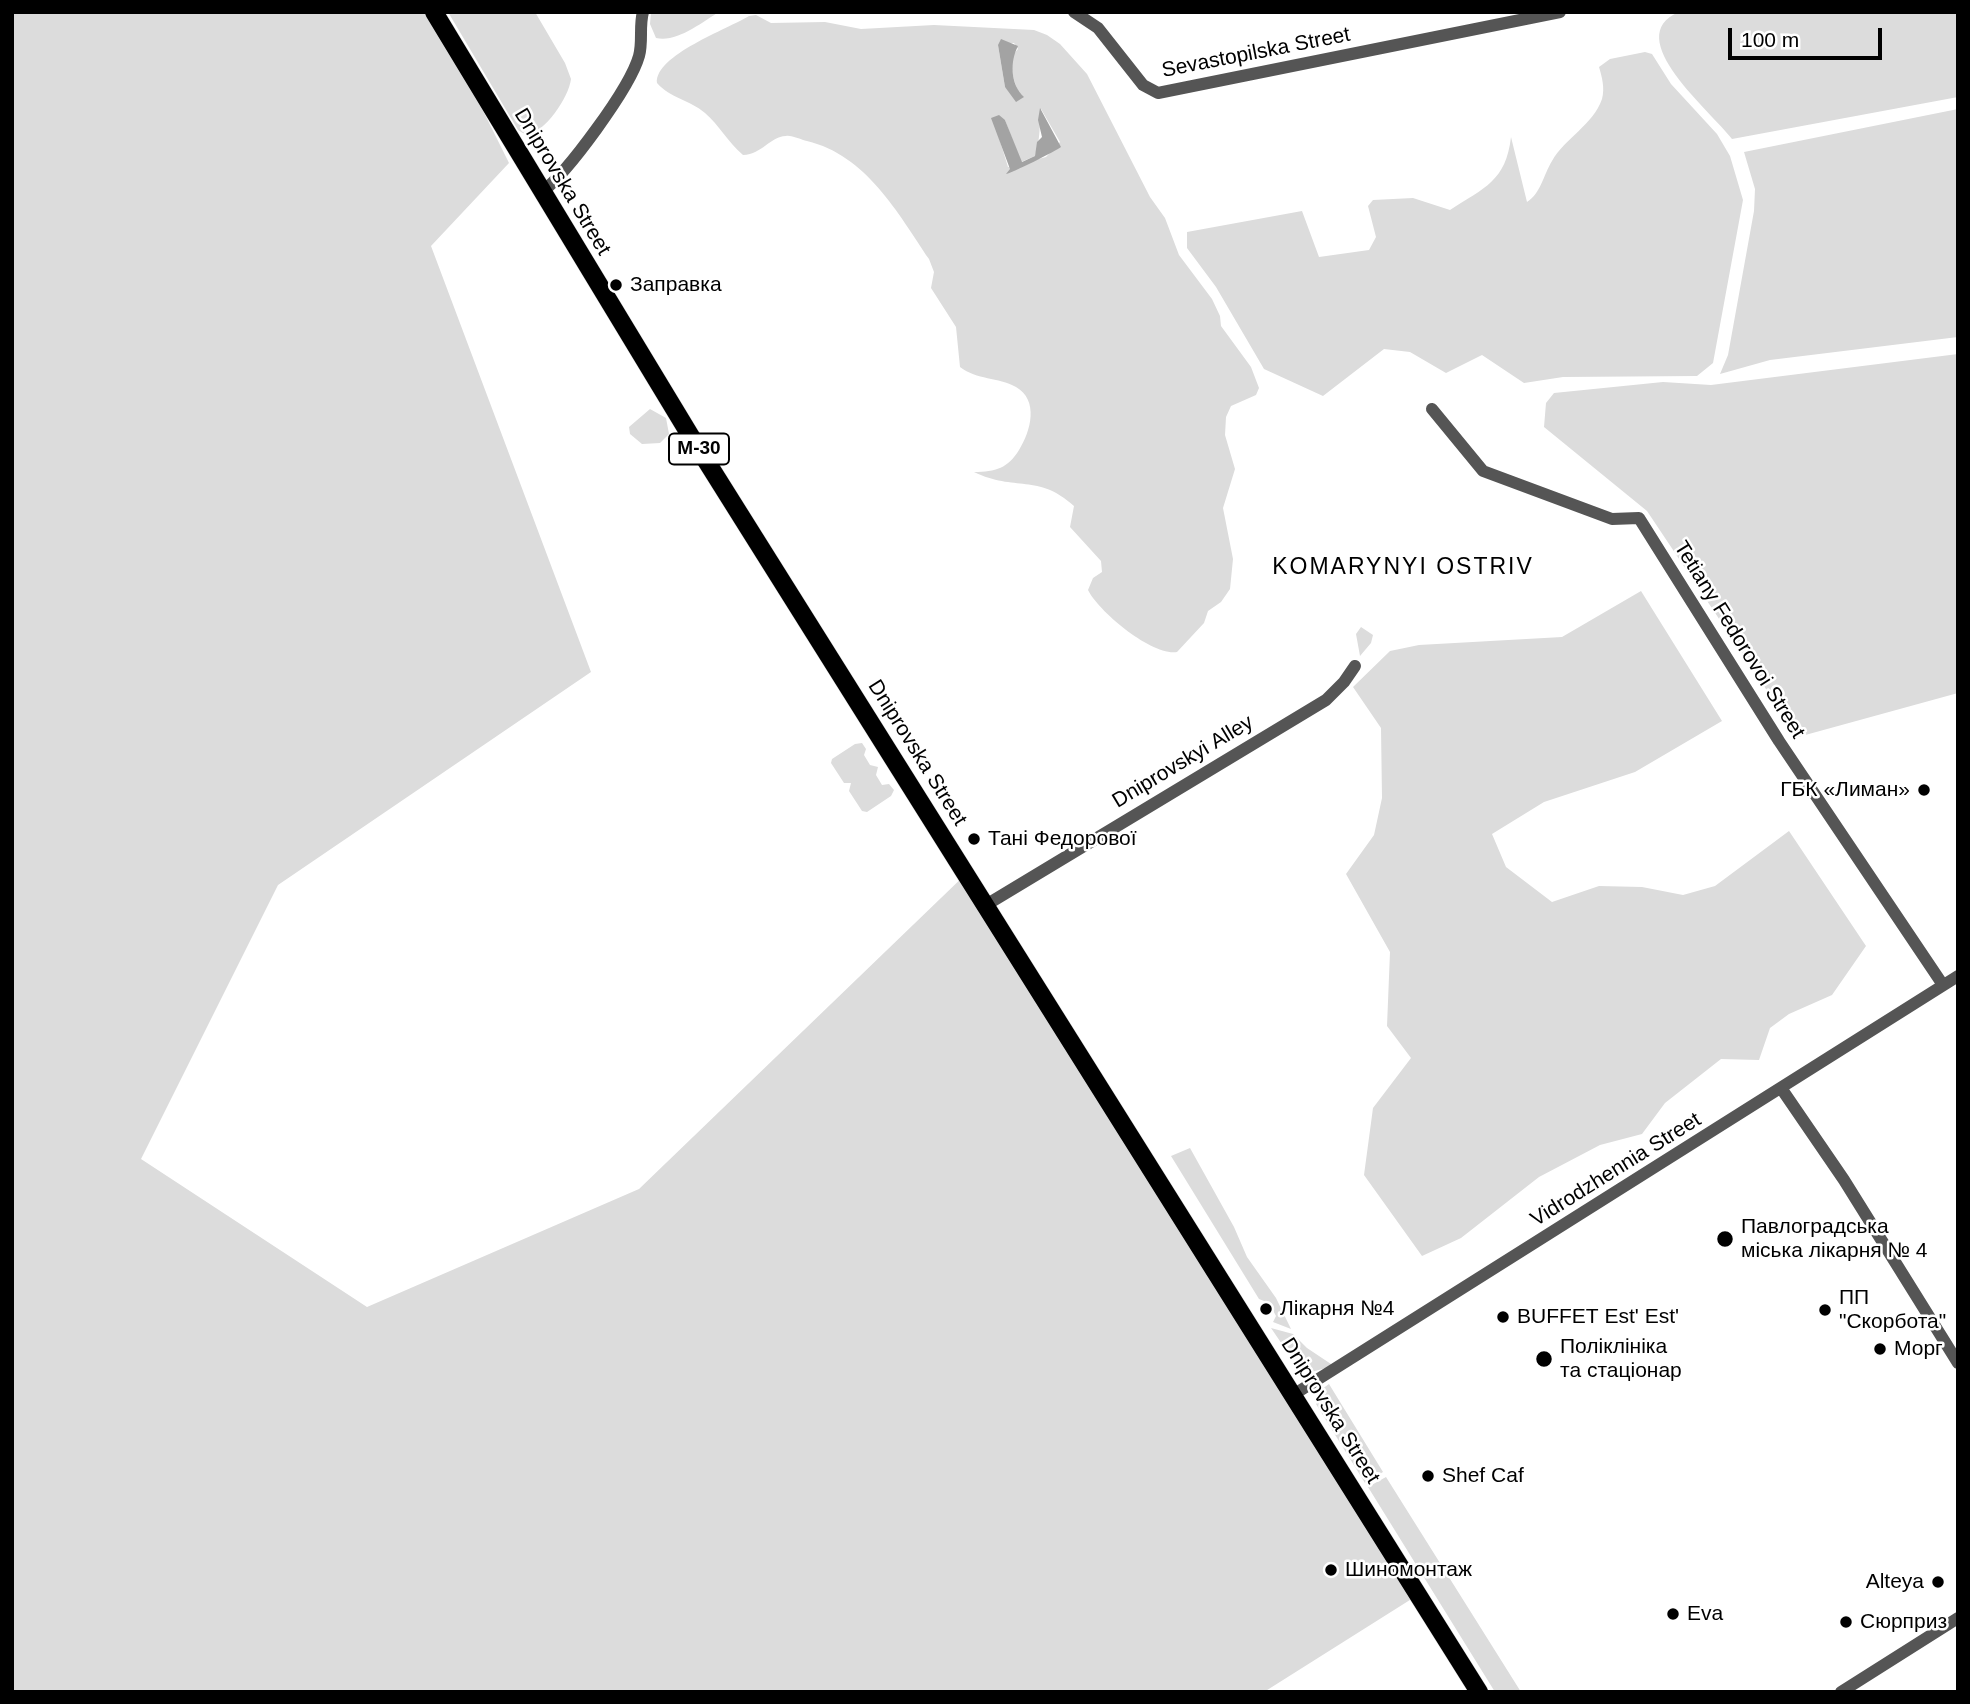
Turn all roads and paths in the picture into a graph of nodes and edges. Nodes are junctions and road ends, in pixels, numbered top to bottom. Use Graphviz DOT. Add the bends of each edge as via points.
graph roads {
  1 [pos="434,12"];
  2 [pos="643,12"];
  3 [pos="1074,12"];
  4 [pos="1560,12"];
  5 [pos="541,193"];
  6 [pos="1432,409"];
  7 [pos="1355,666"];
  8 [pos="986,905"];
  9 [pos="1958,976"];
  10 [pos="1943,985"];
  11 [pos="1781,1088"];
  12 [pos="1958,1363"];
  13 [pos="1293,1395"];
  14 [pos="1958,1618"];
  15 [pos="1479,1692"];
  16 [pos="1841,1692"];
  1 -- 5 [label="highway, Dniprovska Street / М-30"];
  2 -- 5 [label="street" via="639,54 628,79 570,162"];
  3 -- 4 [label="street, Sevastopilska Street" via="1098,28 1143,85 1158,93"];
  5 -- 8 [label="highway, Dniprovska Street / М-30"];
  6 -- 10 [label="street, Tetiany Fedorovoi Street" via="1483,471 1612,519 1639,518 1779,741"];
  7 -- 8 [label="street, Dniprovskyi Alley" via="1326,700"];
  8 -- 13 [label="highway, Dniprovska Street / М-30"];
  9 -- 10 [label="street, Vidrodzhennia Street"];
  10 -- 11 [label="street, Vidrodzhennia Street"];
  11 -- 12 [label="street"];
  11 -- 13 [label="street, Vidrodzhennia Street"];
  13 -- 15 [label="highway, Dniprovska Street / М-30"];
  14 -- 16 [label="street"];
}
